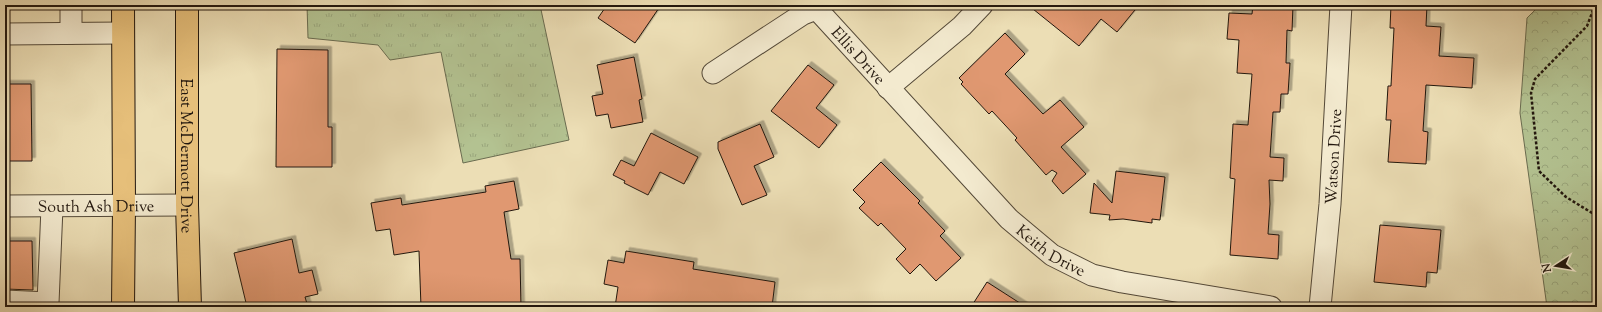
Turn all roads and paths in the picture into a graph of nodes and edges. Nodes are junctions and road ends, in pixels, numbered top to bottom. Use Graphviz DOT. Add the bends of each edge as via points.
graph roads {
  1 [pos="71,5"];
  2 [pos="123,5"];
  3 [pos="187,5"];
  4 [pos="982,5"];
  5 [pos="1341,5"];
  6 [pos="1595,5"];
  7 [pos="815,7"];
  8 [pos="122,32"];
  9 [pos="71,33"];
  10 [pos="5,34"];
  11 [pos="713,73"];
  12 [pos="888,88"];
  13 [pos="187,205"];
  14 [pos="5,206"];
  15 [pos="124,206"];
  16 [pos="52,207"];
  17 [pos="1597,216"];
  18 [pos="5,301"];
  19 [pos="123,307"];
  20 [pos="190,307"];
  21 [pos="1272,307"];
  22 [pos="1320,307"];
  1 -- 9 [label="street"];
  2 -- 8 [label="main road"];
  3 -- 13 [label="main road, East McDermott Drive"];
  4 -- 12 [label="street" via="962,26"];
  5 -- 22 [label="street, Watson Drive" via="1330,204"];
  6 -- 17 [label="path" via="1587,26 1535,79 1531,93 1539,171 1566,197"];
  7 -- 11 [label="street"];
  7 -- 12 [label="street, Ellis Drive"];
  8 -- 9 [label="street"];
  8 -- 15 [label="main road"];
  9 -- 10 [label="street"];
  12 -- 21 [label="street, Keith Drive" via="1009,219 1052,255 1092,275"];
  13 -- 15 [label="street, South Ash Drive"];
  13 -- 20 [label="main road, East McDermott Drive"];
  14 -- 16 [label="street, South Ash Drive"];
  15 -- 16 [label="street, South Ash Drive"];
  15 -- 19 [label="main road"];
  16 -- 18 [label="street" via="48,303"];
}
